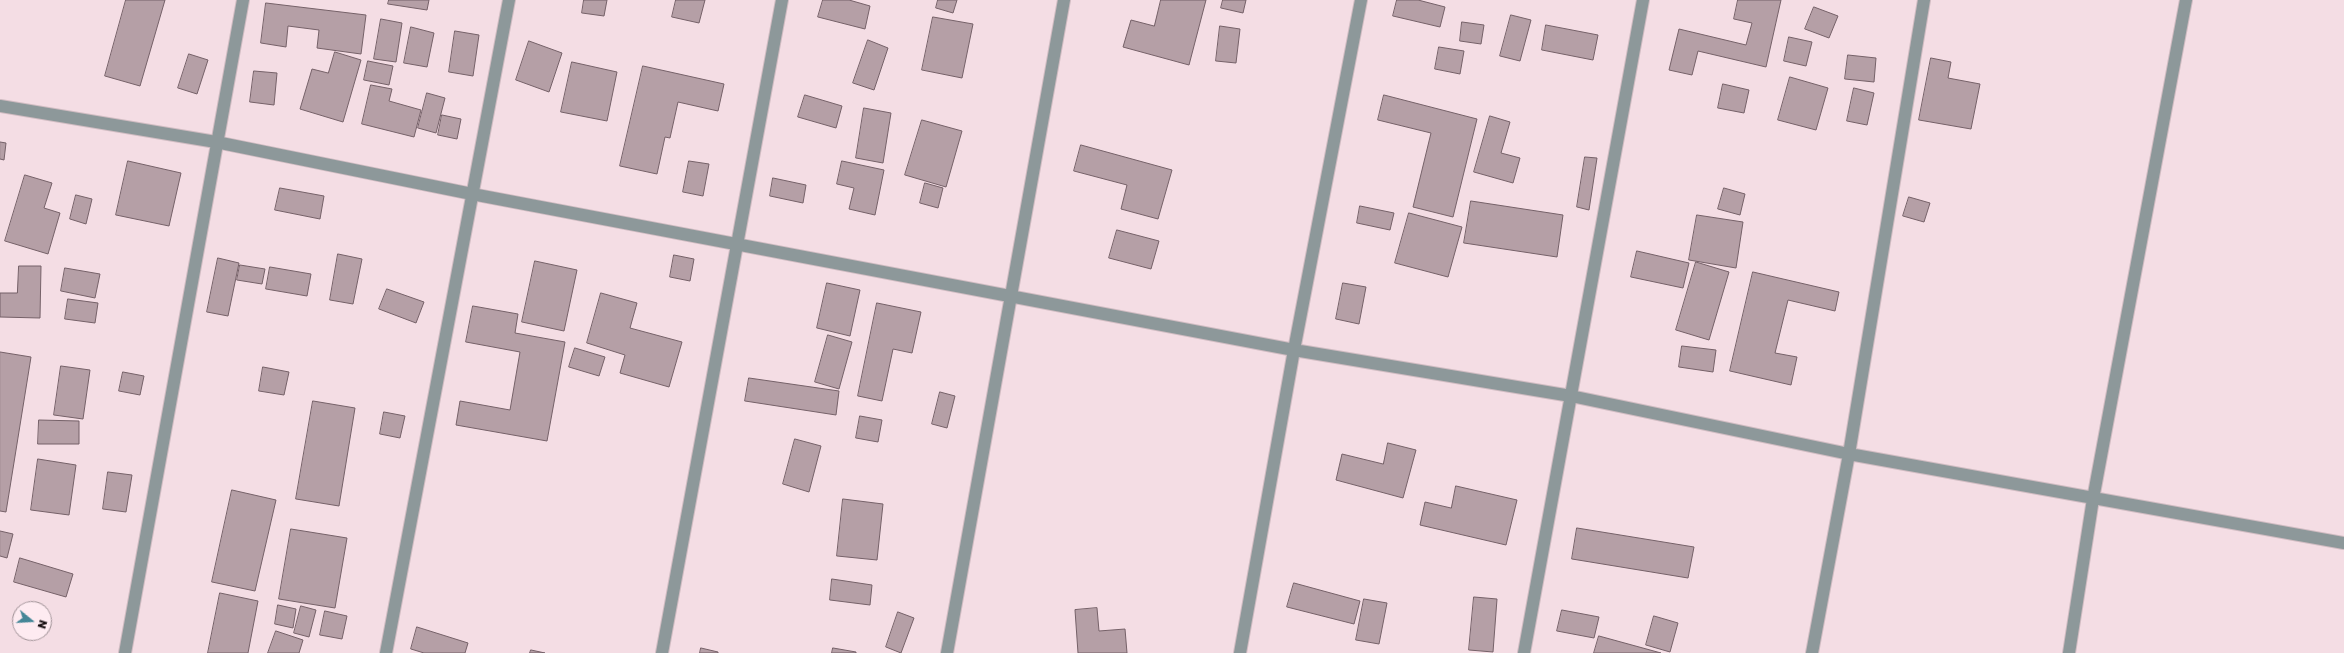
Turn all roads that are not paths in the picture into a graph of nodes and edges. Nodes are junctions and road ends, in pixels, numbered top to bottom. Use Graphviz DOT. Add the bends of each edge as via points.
graph roads {
  1 [pos="242,0"];
  2 [pos="509,0"];
  3 [pos="782,0"];
  4 [pos="1064,0"];
  5 [pos="1361,0"];
  6 [pos="1643,0"];
  7 [pos="1924,0"];
  8 [pos="2186,0"];
  9 [pos="0,106"];
  10 [pos="216,142"];
  11 [pos="472,194"];
  12 [pos="738,244"];
  13 [pos="1011,296"];
  14 [pos="1294,350"];
  15 [pos="1571,396"];
  16 [pos="1849,454"];
  17 [pos="2093,499"];
  18 [pos="2344,543"];
  19 [pos="125,653"];
  20 [pos="386,653"];
  21 [pos="662,653"];
  22 [pos="948,653"];
  23 [pos="1240,653"];
  24 [pos="1524,653"];
  25 [pos="1812,653"];
  26 [pos="2069,653"];
  1 -- 10 [label="street"];
  2 -- 11 [label="street"];
  3 -- 12 [label="street"];
  4 -- 13 [label="street"];
  5 -- 14 [label="street"];
  6 -- 15 [label="street"];
  7 -- 16 [label="street"];
  8 -- 17 [label="street"];
  9 -- 10 [label="street"];
  10 -- 11 [label="street"];
  10 -- 19 [label="street"];
  11 -- 12 [label="street"];
  11 -- 20 [label="street"];
  12 -- 13 [label="street"];
  12 -- 21 [label="street"];
  13 -- 14 [label="street"];
  13 -- 22 [label="street"];
  14 -- 15 [label="street"];
  14 -- 23 [label="street"];
  15 -- 16 [label="street"];
  15 -- 24 [label="street"];
  16 -- 17 [label="street"];
  16 -- 25 [label="street"];
  17 -- 18 [label="street"];
  17 -- 26 [label="street"];
}
